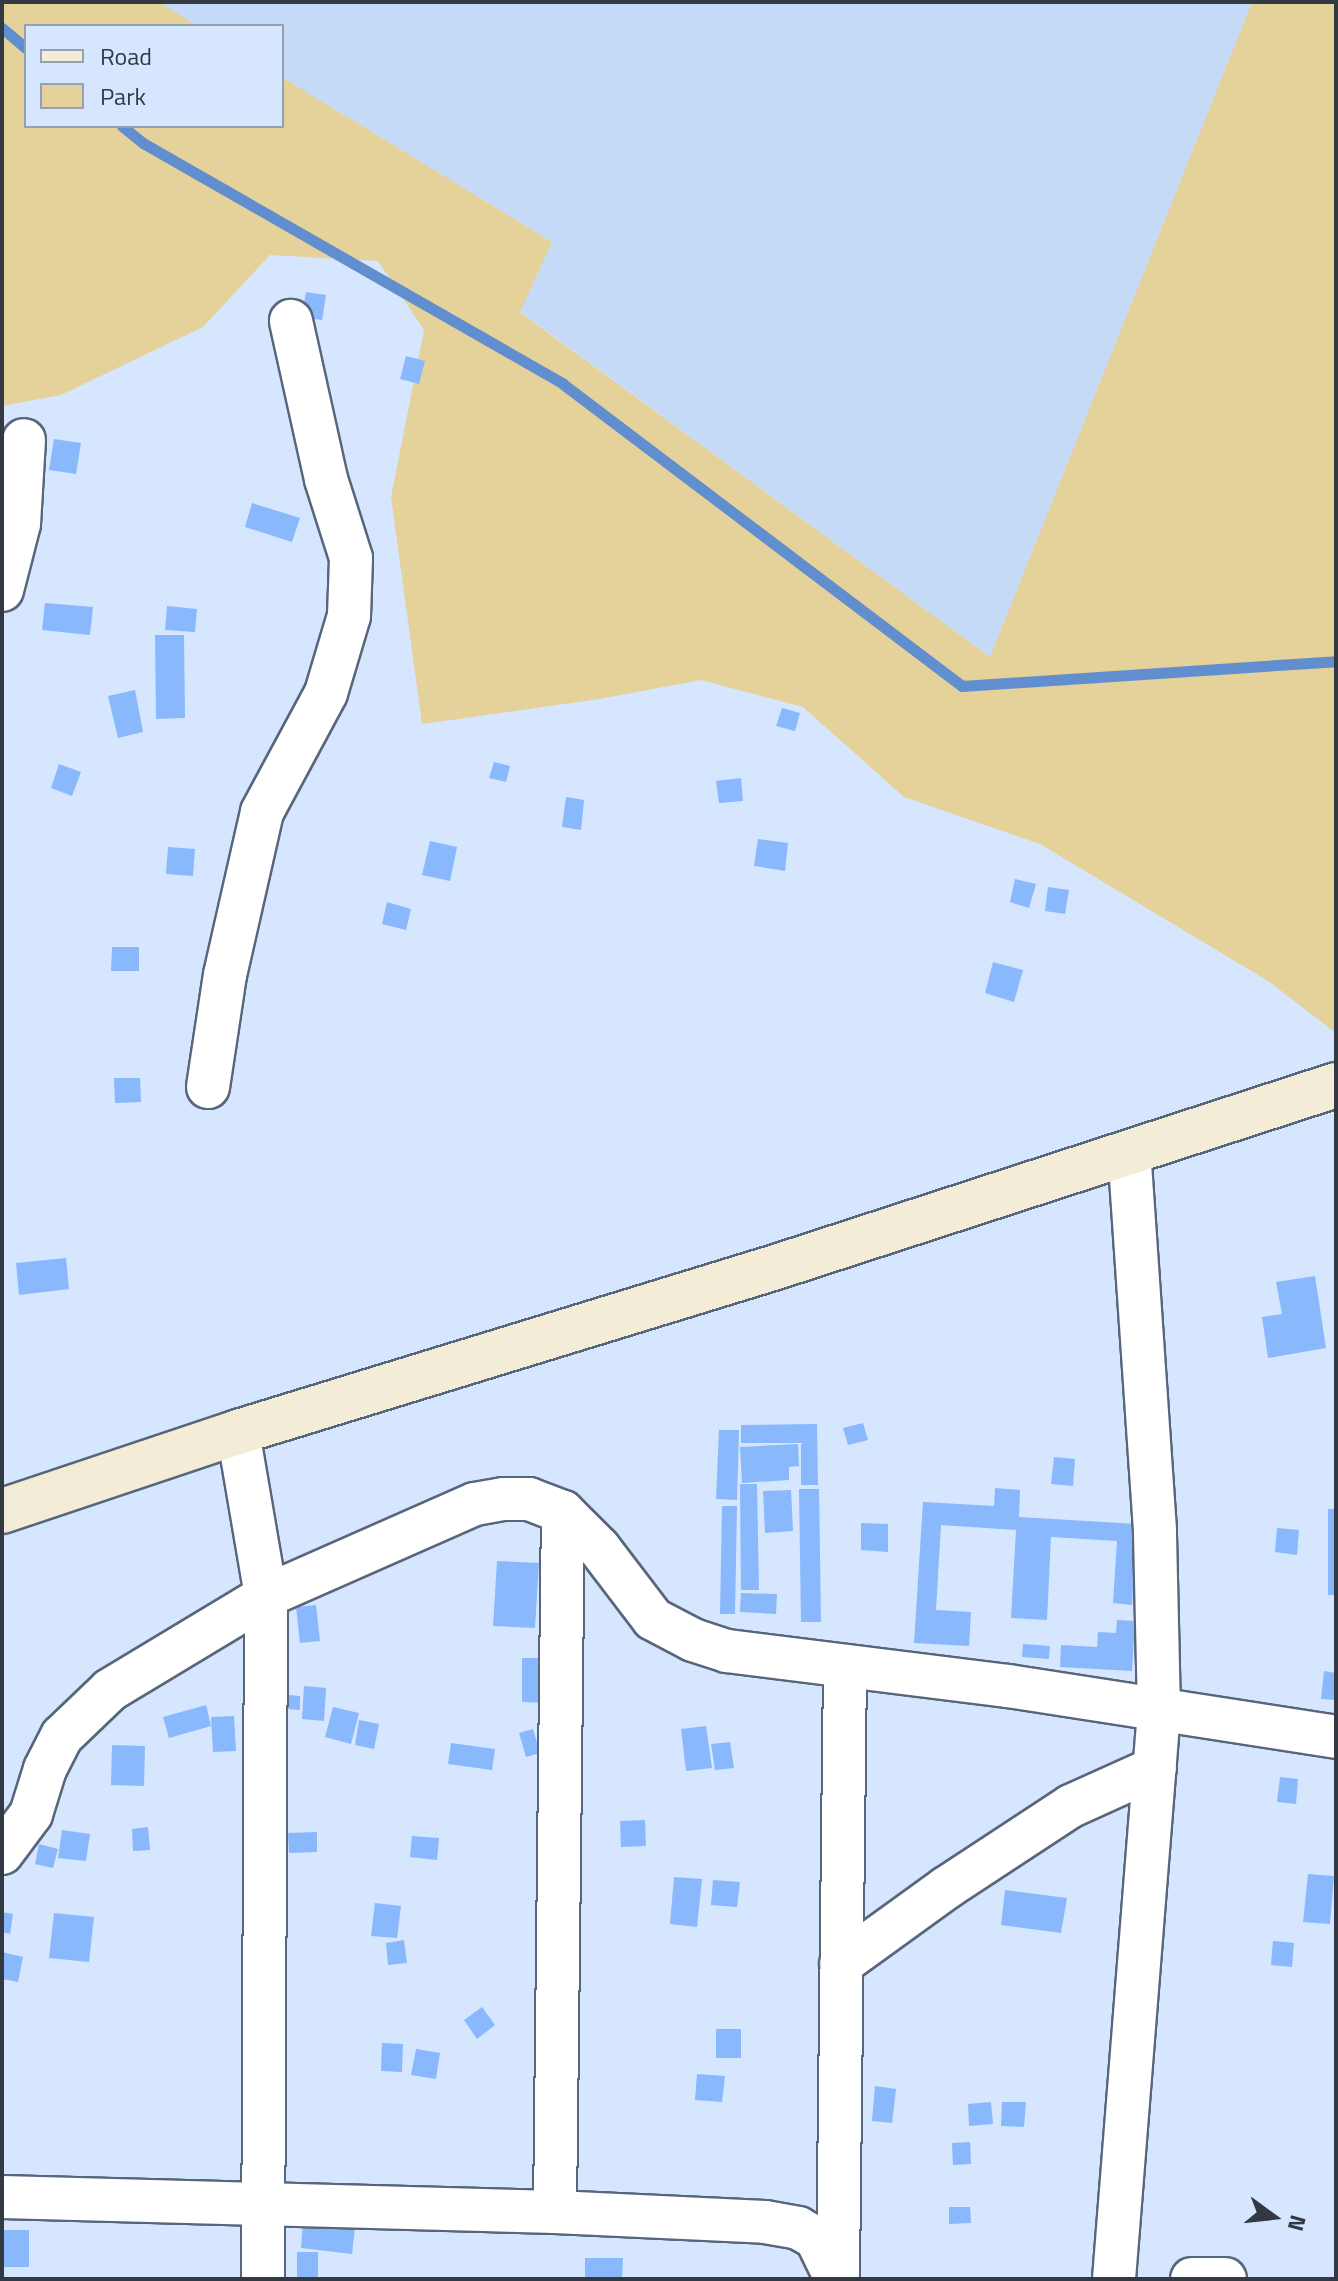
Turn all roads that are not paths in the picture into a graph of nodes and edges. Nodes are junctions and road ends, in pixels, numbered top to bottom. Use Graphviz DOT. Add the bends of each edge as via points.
graph roads {
  1 [pos="291,321"];
  2 [pos="24,440"];
  3 [pos="2,590"];
  4 [pos="1336,1085"];
  5 [pos="208,1087"];
  6 [pos="1129,1152"];
  7 [pos="238,1432"];
  8 [pos="2,1511"];
  9 [pos="563,1512"];
  10 [pos="266,1596"];
  11 [pos="845,1667"];
  12 [pos="1159,1711"];
  13 [pos="1336,1737"];
  14 [pos="1155,1768"];
  15 [pos="2,1853"];
  16 [pos="841,1964"];
  17 [pos="2,2197"];
  18 [pos="264,2204"];
  19 [pos="555,2212"];
  20 [pos="263,2279"];
  21 [pos="837,2279"];
  22 [pos="1114,2279"];
  23 [pos="1192,2279"];
  24 [pos="1225,2279"];
  1 -- 5 [label="street" via="326,479 351,558 349,616 326,693 262,812 225,975"];
  2 -- 3 [label="street" via="19,524"];
  4 -- 6 [label="main road"];
  6 -- 7 [label="main road"];
  6 -- 12 [label="street" via="1154,1515"];
  7 -- 8 [label="main road"];
  7 -- 10 [label="street"];
  9 -- 10 [label="street" via="529,1499 475,1504"];
  9 -- 11 [label="street" via="599,1548 653,1619 727,1651"];
  9 -- 19 [label="street"];
  10 -- 15 [label="street" via="110,1690 62,1736 31,1814"];
  10 -- 18 [label="street"];
  11 -- 12 [label="street"];
  11 -- 16 [label="street"];
  12 -- 13 [label="street"];
  12 -- 14 [label="street"];
  14 -- 16 [label="street" via="1071,1806"];
  14 -- 22 [label="street"];
  16 -- 21 [label="street"];
  17 -- 18 [label="street"];
  18 -- 19 [label="street"];
  18 -- 20 [label="street"];
  19 -- 21 [label="street" via="798,2228 816,2238"];
  23 -- 24 [label="street"];
}
